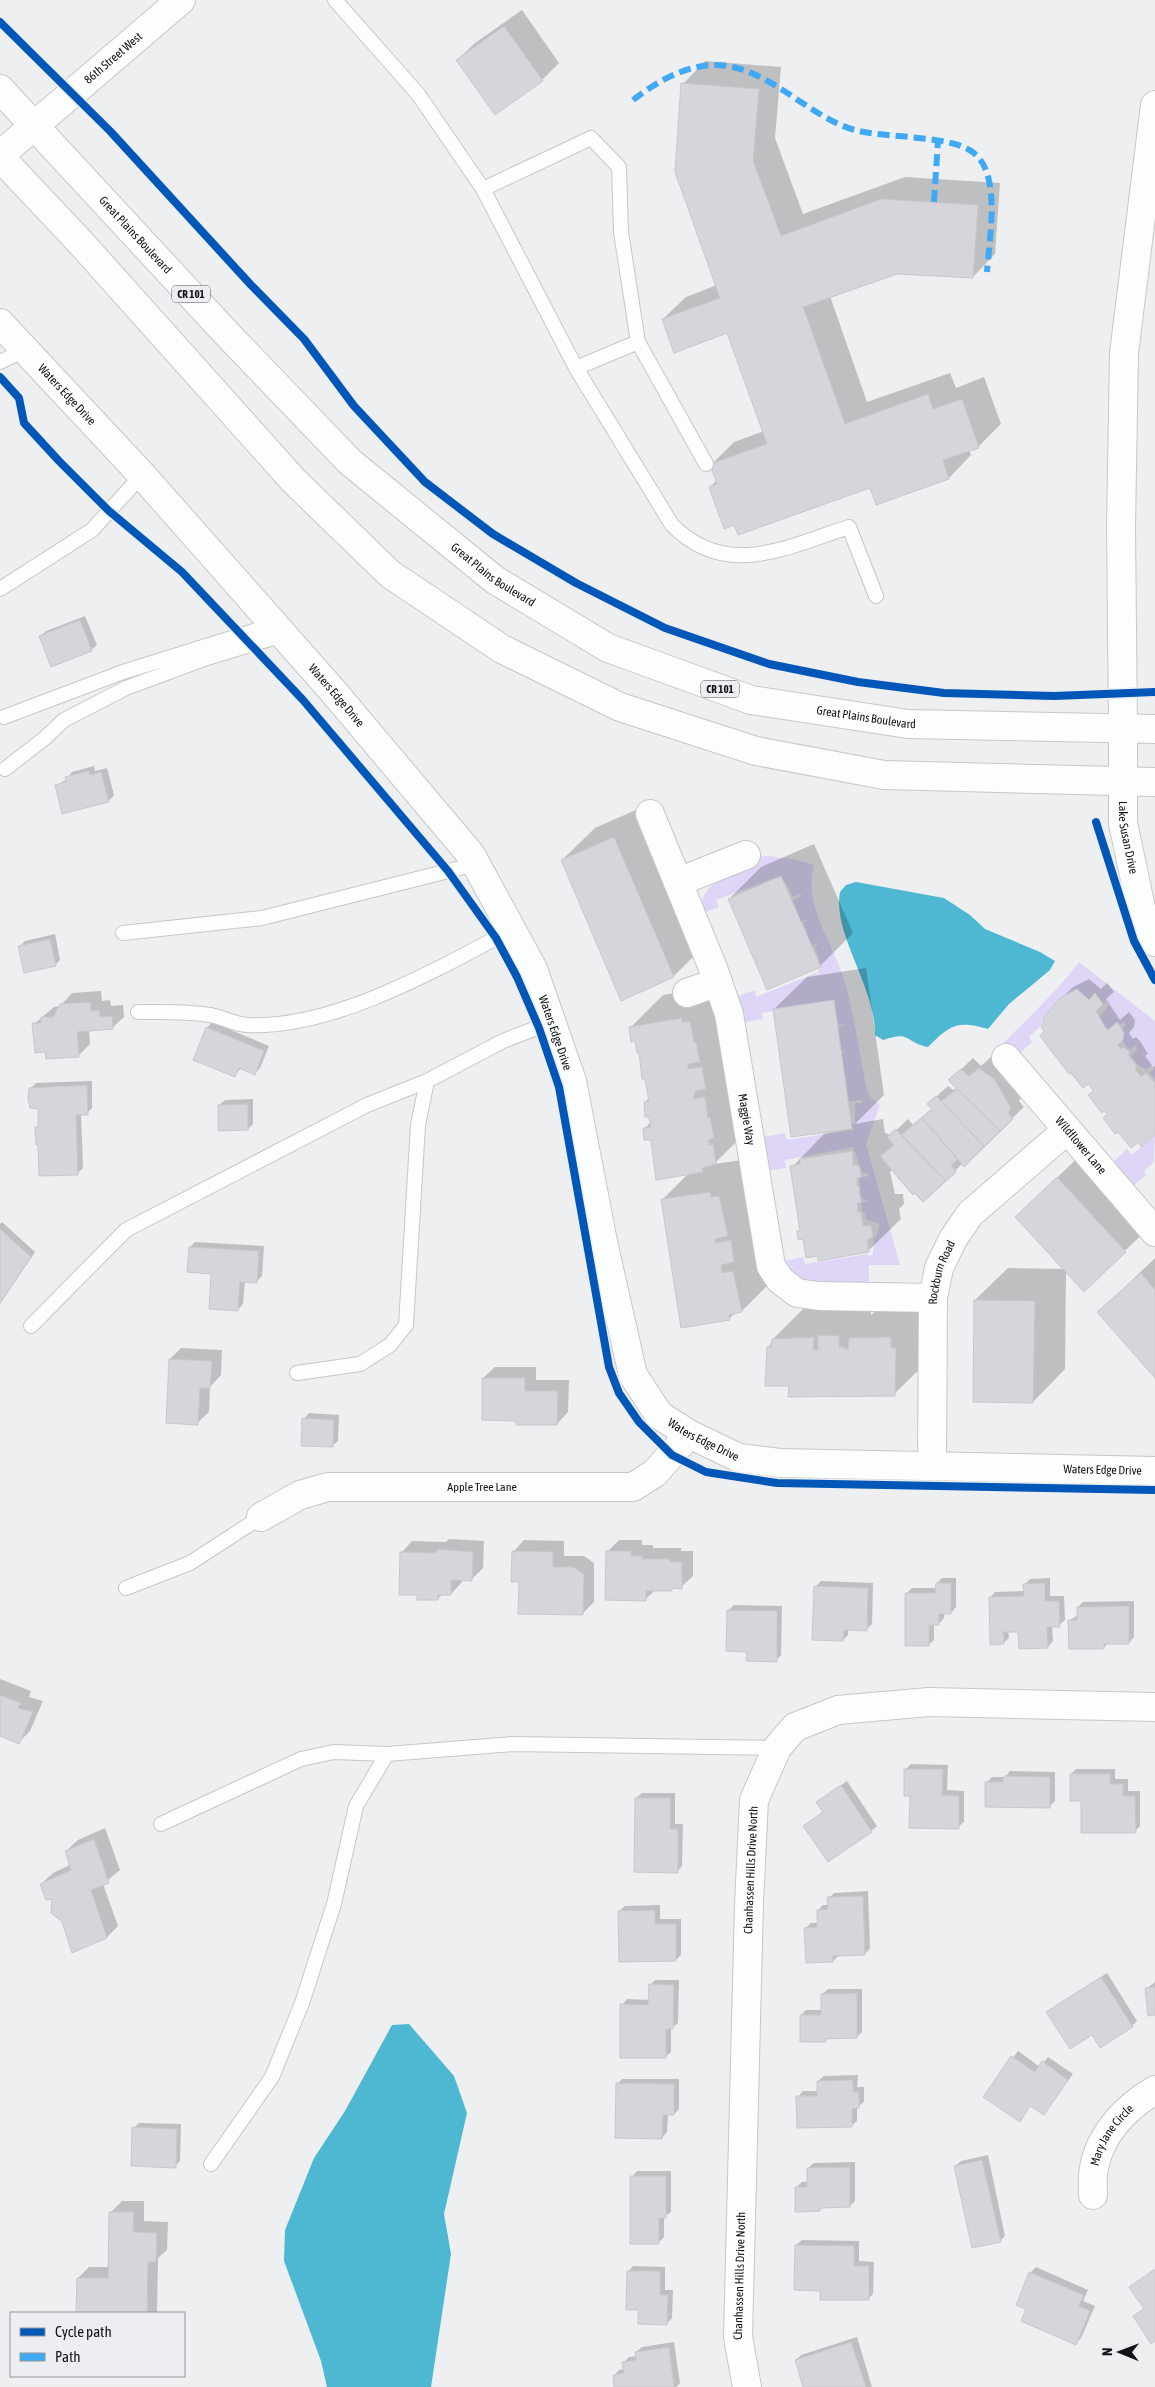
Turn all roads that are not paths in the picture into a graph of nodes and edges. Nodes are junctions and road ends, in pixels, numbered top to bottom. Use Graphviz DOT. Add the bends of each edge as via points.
graph roads {
  1 [pos="181,0"];
  2 [pos="335,0"];
  3 [pos="0,88"];
  4 [pos="1155,105"];
  5 [pos="34,124"];
  6 [pos="0,156"];
  7 [pos="483,189"];
  8 [pos="0,323"];
  9 [pos="638,342"];
  10 [pos="24,350"];
  11 [pos="0,362"];
  12 [pos="576,368"];
  13 [pos="706,464"];
  14 [pos="142,475"];
  15 [pos="0,589"];
  16 [pos="876,596"];
  17 [pos="278,630"];
  18 [pos="4,717"];
  19 [pos="1123,728"];
  20 [pos="1155,729"];
  21 [pos="5,769"];
  22 [pos="1121,781"];
  23 [pos="1155,782"];
  24 [pos="650,814"];
  25 [pos="746,855"];
  26 [pos="476,864"];
  27 [pos="678,882"];
  28 [pos="511,930"];
  29 [pos="123,933"];
  30 [pos="1155,942"];
  31 [pos="718,982"];
  32 [pos="687,993"];
  33 [pos="138,1012"];
  34 [pos="552,1022"];
  35 [pos="1006,1058"];
  36 [pos="427,1081"];
  37 [pos="1067,1130"];
  38 [pos="1155,1232"];
  39 [pos="934,1298"];
  40 [pos="31,1326"];
  41 [pos="297,1373"];
  42 [pos="689,1434"];
  43 [pos="932,1465"];
  44 [pos="1155,1471"];
  45 [pos="261,1517"];
  46 [pos="126,1588"];
  47 [pos="1155,1707"];
  48 [pos="777,1748"];
  49 [pos="387,1754"];
  50 [pos="161,1824"];
  51 [pos="1155,2090"];
  52 [pos="210,2164"];
  53 [pos="1093,2195"];
  54 [pos="747,2387"];
  1 -- 5 [label="main road, 86th Street West"];
  2 -- 7 [label="lane" via="418,94"];
  3 -- 5 [label="main road, Great Plains Boulevard / CR 101"];
  4 -- 19 [label="main road, Lake Susan Drive" via="1124,353 1121,526"];
  5 -- 6 [label="main road, 86th Street West"];
  5 -- 19 [label="main road, Great Plains Boulevard / CR 101" via="350,462 495,580 608,648 751,700 908,724"];
  6 -- 22 [label="main road" via="294,481 390,574 502,649 620,707 756,751 884,775"];
  7 -- 9 [label="lane" via="591,138 620,167 621,232"];
  7 -- 12 [label="lane"];
  8 -- 10 [label="main road, Waters Edge Drive"];
  9 -- 12 [label="lane"];
  9 -- 13 [label="lane"];
  10 -- 11 [label="lane"];
  10 -- 14 [label="main road, Waters Edge Drive"];
  12 -- 16 [label="lane" via="672,525 684,537 707,551 731,556 757,555 848,527"];
  14 -- 15 [label="lane" via="92,530"];
  14 -- 17 [label="main road, Waters Edge Drive"];
  17 -- 18 [label="lane" via="123,672"];
  17 -- 21 [label="lane" via="126,688 64,720"];
  17 -- 26 [label="main road, Waters Edge Drive"];
  19 -- 20 [label="main road, Great Plains Boulevard / CR 101"];
  19 -- 22 [label="main road, Lake Susan Drive"];
  22 -- 23 [label="main road"];
  22 -- 30 [label="main road, Lake Susan Drive" via="1123,823 1135,880 1141,908"];
  24 -- 27 [label="main road, Maggie Way"];
  25 -- 27 [label="main road"];
  26 -- 28 [label="main road, Waters Edge Drive"];
  26 -- 29 [label="lane" via="262,918"];
  27 -- 31 [label="main road, Maggie Way"];
  28 -- 33 [label="lane" via="446,965 326,1016 245,1025 186,1011"];
  28 -- 34 [label="main road, Waters Edge Drive" via="532,969"];
  31 -- 32 [label="main road"];
  31 -- 39 [label="main road, Maggie Way" via="730,1019 771,1266 779,1278 797,1293 819,1296"];
  34 -- 36 [label="lane" via="503,1041"];
  34 -- 42 [label="main road, Waters Edge Drive" via="572,1081 633,1375 659,1415"];
  35 -- 37 [label="main road, Wildflower Lane"];
  36 -- 40 [label="lane" via="367,1105 126,1230"];
  36 -- 41 [label="lane" via="418,1125 406,1325 390,1345 360,1364"];
  37 -- 38 [label="main road, Wildflower Lane"];
  37 -- 39 [label="main road, Rockburn Road" via="970,1214 939,1268"];
  39 -- 43 [label="main road, Rockburn Road"];
  42 -- 43 [label="main road, Waters Edge Drive" via="738,1458 780,1463"];
  42 -- 45 [label="main road, Apple Tree Lane" via="655,1473 632,1487 328,1487 300,1495"];
  43 -- 44 [label="main road, Waters Edge Drive"];
  45 -- 46 [label="lane" via="190,1563"];
  47 -- 48 [label="main road, Chanhassen Hills Drive North" via="929,1702 838,1710 795,1727"];
  48 -- 49 [label="lane" via="512,1744"];
  48 -- 54 [label="main road, Chanhassen Hills Drive North" via="754,1800 749,1904 738,2337"];
  49 -- 50 [label="lane" via="334,1752 301,1758"];
  49 -- 52 [label="lane" via="356,1806 334,1904 302,2003 272,2077"];
  51 -- 53 [label="main road, Mary Jane Circle" via="1125,2111 1103,2142 1094,2168"];
}
